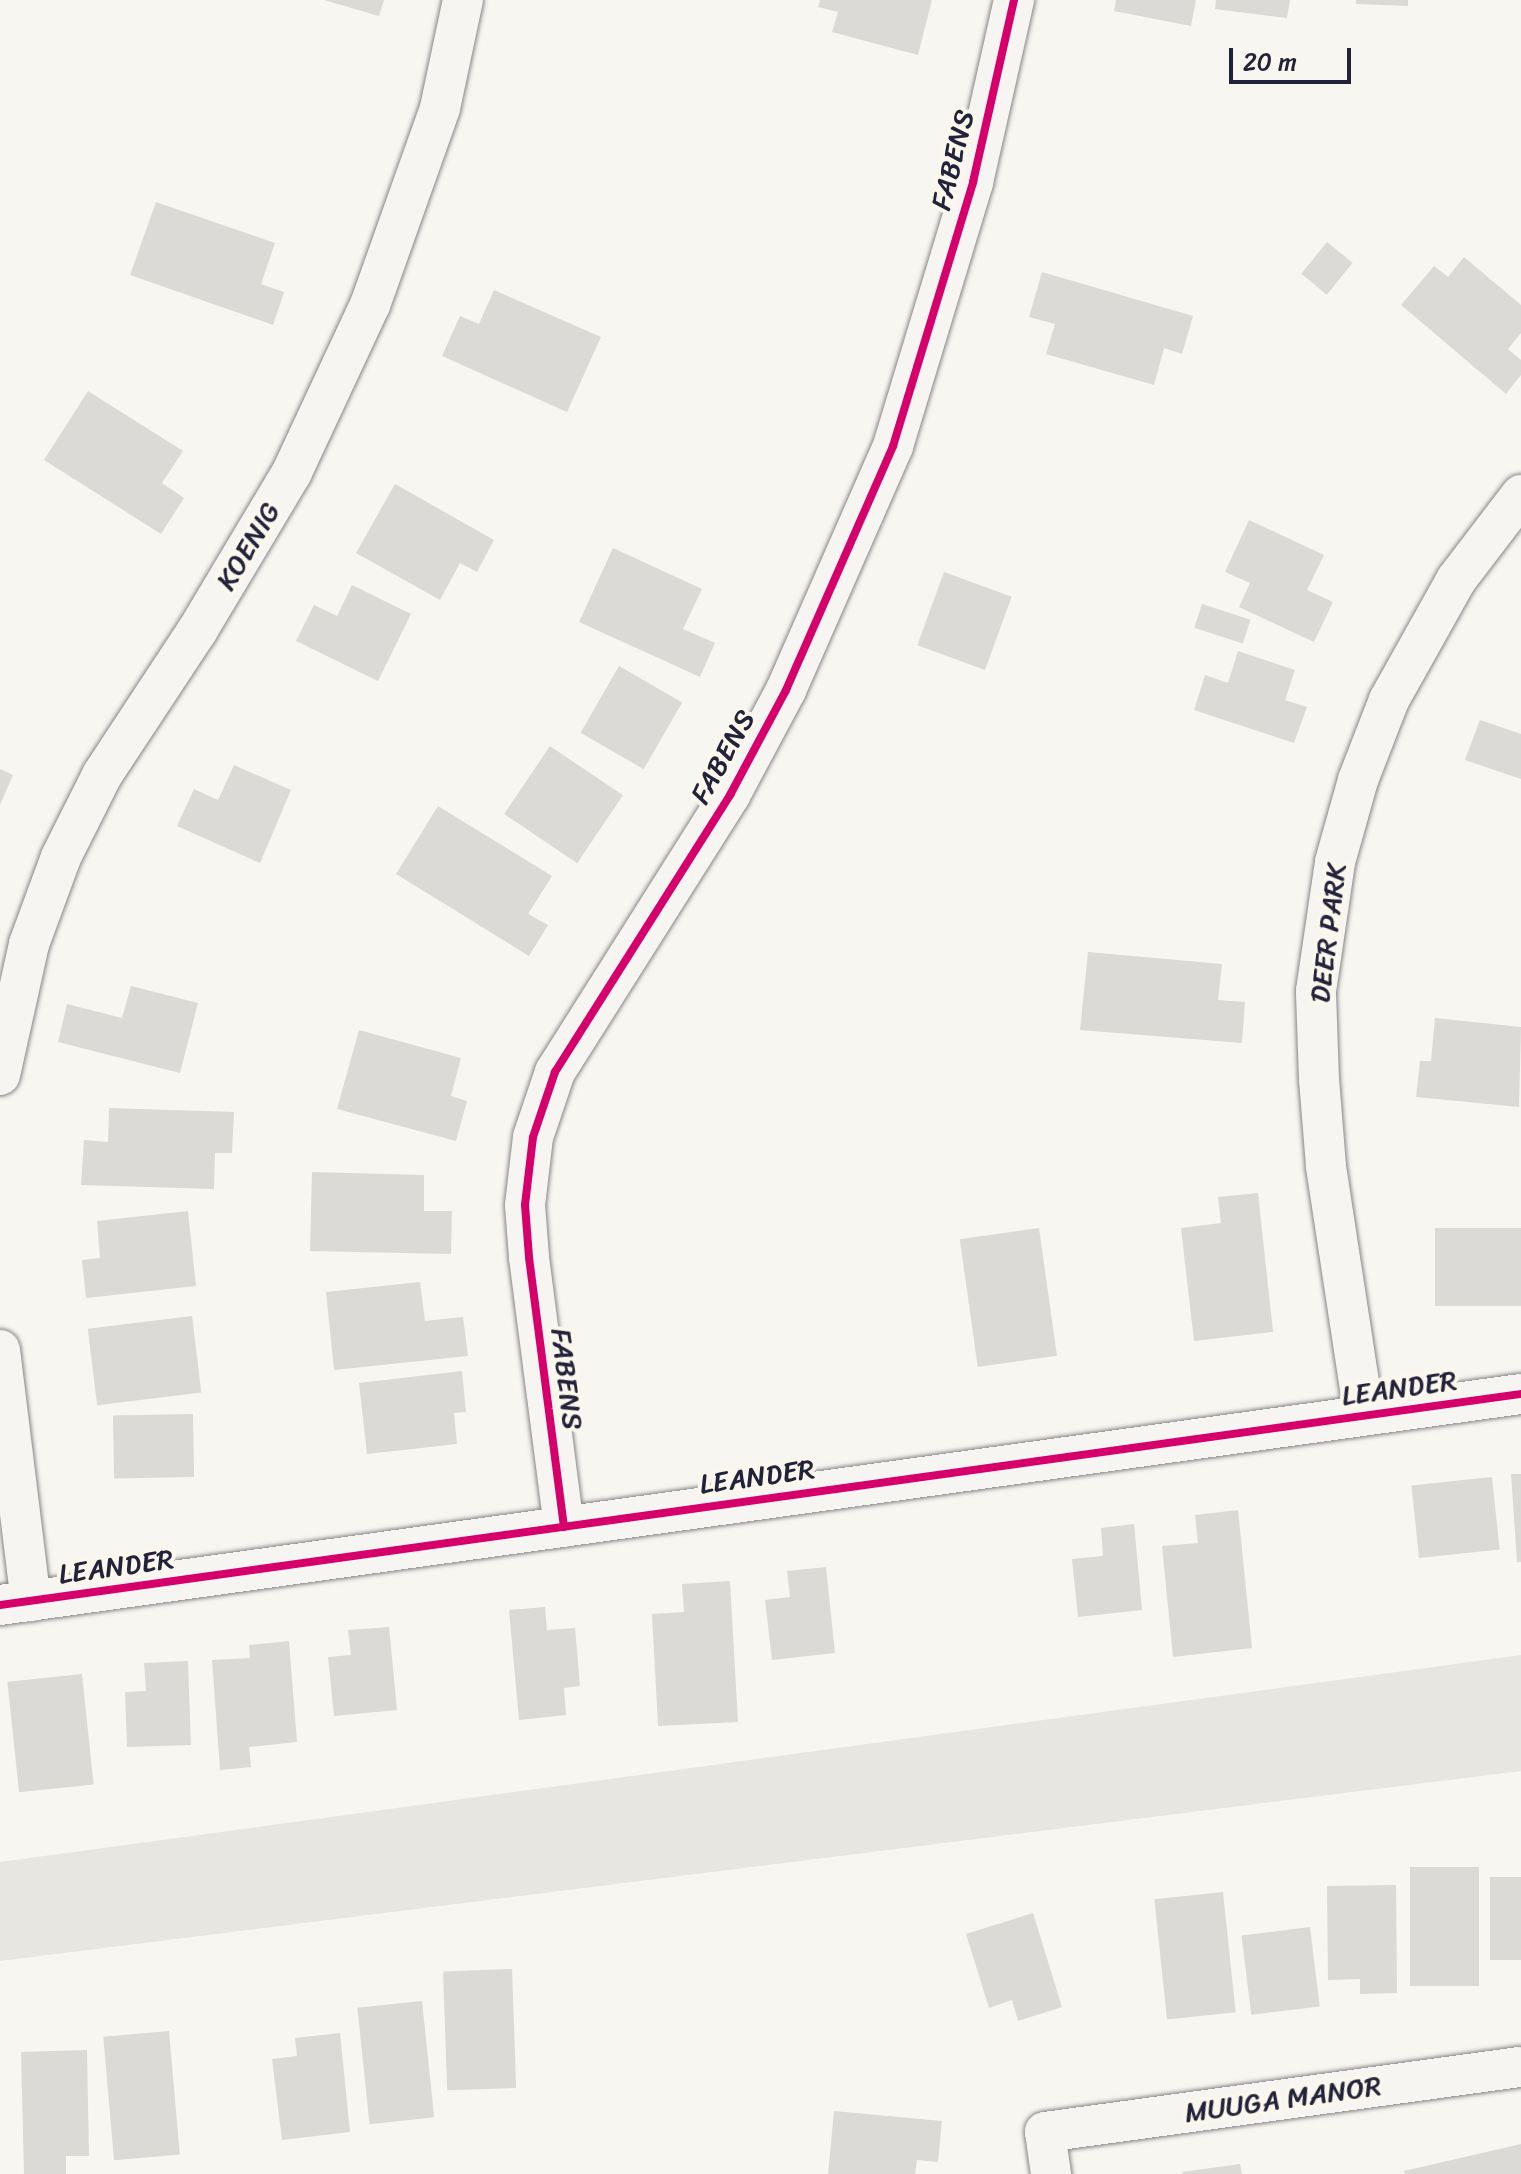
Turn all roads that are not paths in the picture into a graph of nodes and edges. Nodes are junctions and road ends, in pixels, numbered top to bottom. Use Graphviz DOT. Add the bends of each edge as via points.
graph roads {
  1 [pos="463,0"];
  2 [pos="1014,0"];
  3 [pos="1521,495"];
  4 [pos="0,1075"];
  5 [pos="0,1350"];
  6 [pos="1521,1394"];
  7 [pos="1364,1415"];
  8 [pos="564,1527"];
  9 [pos="16,1603"];
  10 [pos="1521,2067"];
  11 [pos="1051,2174"];
  1 -- 4 [label="street, KOENIG" via="440,108 370,305 292,472 102,775 61,857 29,944"];
  2 -- 8 [label="street, FABENS" via="973,182 893,446 786,690 730,795 555,1072 533,1137 525,1205 529,1257"];
  3 -- 7 [label="street, DEER PARK" via="1456,580 1389,700 1358,780 1335,862 1316,991 1319,1079 1326,1166"];
  5 -- 9 [label="street"];
  6 -- 7 [label="street, LEANDER"];
  7 -- 8 [label="street, LEANDER"];
  8 -- 9 [label="street, LEANDER"];
  10 -- 11 [label="street, MUUGA MANOR" via="1045,2132"];
}
